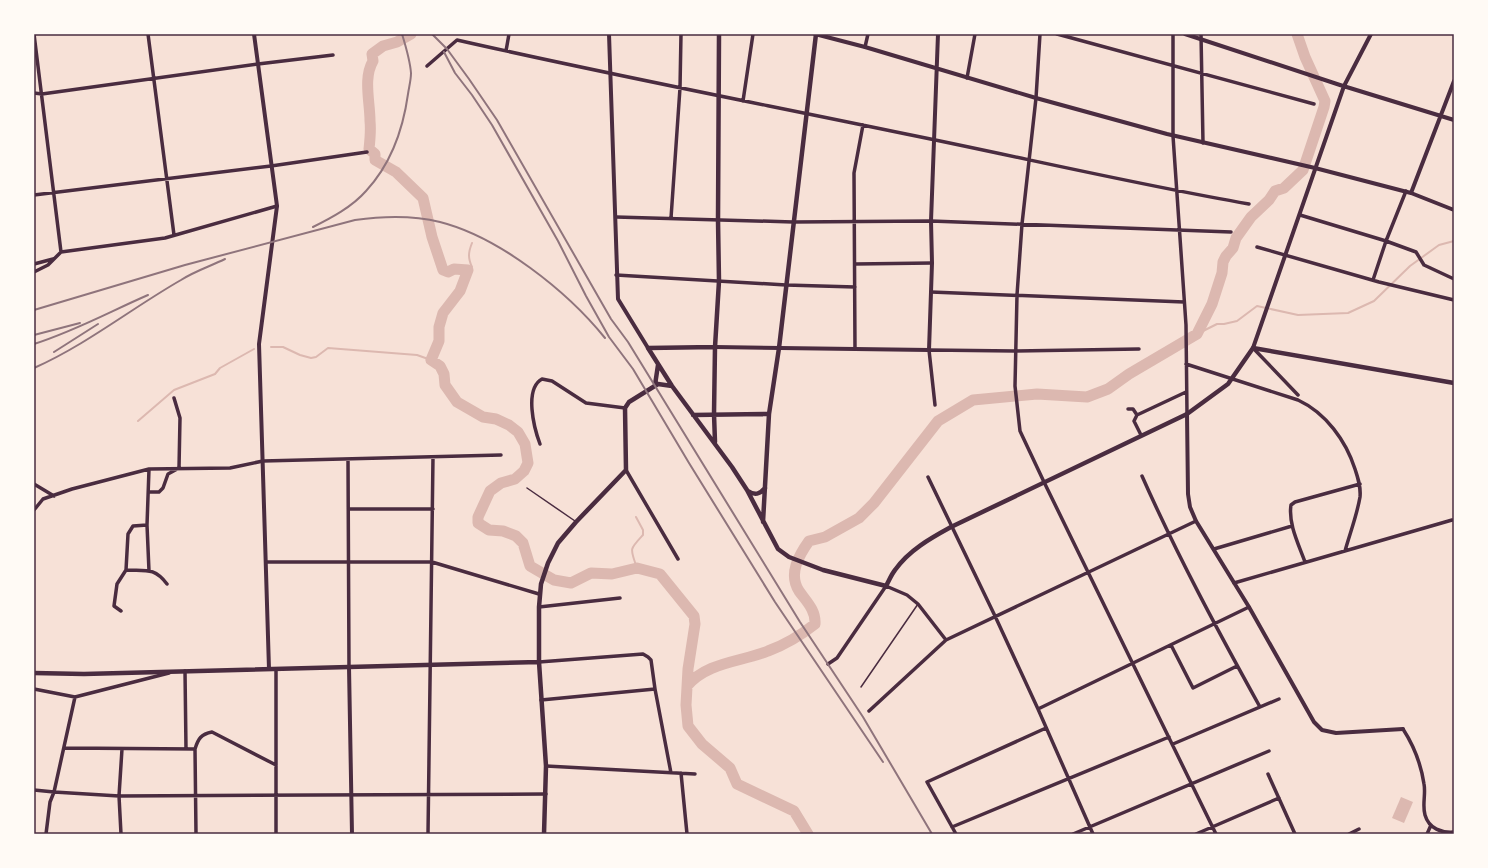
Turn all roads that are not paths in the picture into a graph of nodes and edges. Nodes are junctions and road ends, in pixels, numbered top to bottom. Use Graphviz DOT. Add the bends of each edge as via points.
graph roads {
  1 [pos="34,34"];
  2 [pos="148,34"];
  3 [pos="254,34"];
  4 [pos="509,34"];
  5 [pos="609,34"];
  6 [pos="681,34"];
  7 [pos="719,34"];
  8 [pos="753,34"];
  9 [pos="816,34"];
  10 [pos="868,34"];
  11 [pos="938,34"];
  12 [pos="975,34"];
  13 [pos="1040,34"];
  14 [pos="1056,34"];
  15 [pos="1173,34"];
  16 [pos="1185,34"];
  17 [pos="1201,34"];
  18 [pos="1371,34"];
  19 [pos="1201,39"];
  20 [pos="865,47"];
  21 [pos="506,51"];
  22 [pos="333,55"];
  23 [pos="258,64"];
  24 [pos="1172,65"];
  25 [pos="427,66"];
  26 [pos="937,68"];
  27 [pos="1202,73"];
  28 [pos="610,74"];
  29 [pos="154,78"];
  30 [pos="967,78"];
  31 [pos="1454,81"];
  32 [pos="1342,86"];
  33 [pos="680,88"];
  34 [pos="34,93"];
  35 [pos="42,94"];
  36 [pos="719,96"];
  37 [pos="1036,98"];
  38 [pos="743,101"];
  39 [pos="1314,104"];
  40 [pos="807,114"];
  41 [pos="1440,116"];
  42 [pos="1454,120"];
  43 [pos="863,125"];
  44 [pos="1173,136"];
  45 [pos="935,140"];
  46 [pos="1203,143"];
  47 [pos="367,152"];
  48 [pos="1029,159"];
  49 [pos="271,166"];
  50 [pos="1313,167"];
  51 [pos="167,179"];
  52 [pos="1406,191"];
  53 [pos="1177,192"];
  54 [pos="54,193"];
  55 [pos="1411,193"];
  56 [pos="34,195"];
  57 [pos="1249,204"];
  58 [pos="277,206"];
  59 [pos="1454,210"];
  60 [pos="1300,215"];
  61 [pos="616,217"];
  62 [pos="671,218"];
  63 [pos="718,220"];
  64 [pos="855,221"];
  65 [pos="931,221"];
  66 [pos="793,222"];
  67 [pos="1022,224"];
  68 [pos="1179,230"];
  69 [pos="1231,232"];
  70 [pos="174,235"];
  71 [pos="1386,241"];
  72 [pos="1257,247"];
  73 [pos="61,252"];
  74 [pos="1286,255"];
  75 [pos="54,259"];
  76 [pos="932,263"];
  77 [pos="34,264"];
  78 [pos="855,264"];
  79 [pos="34,272"];
  80 [pos="616,275"];
  81 [pos="1454,279"];
  82 [pos="1373,280"];
  83 [pos="719,281"];
  84 [pos="786,285"];
  85 [pos="855,287"];
  86 [pos="931,292"];
  87 [pos="1017,295"];
  88 [pos="1454,300"];
  89 [pos="1184,302"];
  90 [pos="715,347"];
  91 [pos="648,348"];
  92 [pos="779,348"];
  93 [pos="1253,348"];
  94 [pos="855,349"];
  95 [pos="1138,349"];
  96 [pos="929,350"];
  97 [pos="1015,351"];
  98 [pos="1186,364"];
  99 [pos="658,365"];
  100 [pos="1232,379"];
  101 [pos="1454,383"];
  102 [pos="655,386"];
  103 [pos="672,386"];
  104 [pos="1186,392"];
  105 [pos="1298,395"];
  106 [pos="174,398"];
  107 [pos="935,405"];
  108 [pos="625,408"];
  109 [pos="1128,409"];
  110 [pos="693,414"];
  111 [pos="714,414"];
  112 [pos="769,414"];
  113 [pos="1187,414"];
  114 [pos="1138,415"];
  115 [pos="1141,436"];
  116 [pos="715,443"];
  117 [pos="540,444"];
  118 [pos="501,455"];
  119 [pos="433,457"];
  120 [pos="348,459"];
  121 [pos="263,461"];
  122 [pos="179,468"];
  123 [pos="149,469"];
  124 [pos="626,470"];
  125 [pos="1142,476"];
  126 [pos="928,477"];
  127 [pos="1044,482"];
  128 [pos="34,484"];
  129 [pos="1360,484"];
  130 [pos="527,488"];
  131 [pos="765,488"];
  132 [pos="747,490"];
  133 [pos="149,492"];
  134 [pos="54,496"];
  135 [pos="349,509"];
  136 [pos="433,509"];
  137 [pos="34,510"];
  138 [pos="1452,520"];
  139 [pos="1196,521"];
  140 [pos="576,522"];
  141 [pos="763,524"];
  142 [pos="147,525"];
  143 [pos="1292,526"];
  144 [pos="951,527"];
  145 [pos="1168,534"];
  146 [pos="1214,549"];
  147 [pos="1345,550"];
  148 [pos="678,559"];
  149 [pos="266,562"];
  150 [pos="349,562"];
  151 [pos="432,562"];
  152 [pos="1305,562"];
  153 [pos="126,570"];
  154 [pos="149,571"];
  155 [pos="1088,572"];
  156 [pos="1234,582"];
  157 [pos="167,584"];
  158 [pos="886,586"];
  159 [pos="539,594"];
  160 [pos="620,598"];
  161 [pos="918,604"];
  162 [pos="539,607"];
  163 [pos="1249,607"];
  164 [pos="121,611"];
  165 [pos="995,616"];
  166 [pos="1214,624"];
  167 [pos="946,640"];
  168 [pos="1171,645"];
  169 [pos="539,662"];
  170 [pos="828,664"];
  171 [pos="1133,664"];
  172 [pos="430,665"];
  173 [pos="1237,666"];
  174 [pos="349,667"];
  175 [pos="269,669"];
  176 [pos="276,669"];
  177 [pos="185,670"];
  178 [pos="177,671"];
  179 [pos="34,673"];
  180 [pos="861,687"];
  181 [pos="34,689"];
  182 [pos="655,689"];
  183 [pos="75,696"];
  184 [pos="1279,698"];
  185 [pos="541,700"];
  186 [pos="1260,707"];
  187 [pos="1038,709"];
  188 [pos="869,711"];
  189 [pos="1046,728"];
  190 [pos="1404,729"];
  191 [pos="1169,737"];
  192 [pos="1173,744"];
  193 [pos="64,748"];
  194 [pos="122,749"];
  195 [pos="186,749"];
  196 [pos="195,750"];
  197 [pos="1269,751"];
  198 [pos="276,765"];
  199 [pos="546,766"];
  200 [pos="671,773"];
  201 [pos="681,773"];
  202 [pos="696,774"];
  203 [pos="1268,774"];
  204 [pos="1068,779"];
  205 [pos="1191,783"];
  206 [pos="34,790"];
  207 [pos="54,792"];
  208 [pos="352,794"];
  209 [pos="546,794"];
  210 [pos="429,795"];
  211 [pos="119,796"];
  212 [pos="196,796"];
  213 [pos="277,796"];
  214 [pos="1279,798"];
  215 [pos="1431,825"];
  216 [pos="952,827"];
  217 [pos="1090,827"];
  218 [pos="1213,827"];
  219 [pos="1359,829"];
  220 [pos="1454,832"];
  221 [pos="46,834"];
  222 [pos="121,834"];
  223 [pos="196,834"];
  224 [pos="276,834"];
  225 [pos="352,834"];
  226 [pos="428,834"];
  227 [pos="544,834"];
  228 [pos="687,834"];
  229 [pos="956,834"];
  230 [pos="1074,834"];
  231 [pos="1093,834"];
  232 [pos="1196,834"];
  233 [pos="1216,834"];
  234 [pos="1295,834"];
  235 [pos="1349,834"];
  236 [pos="1427,834"];
  1 -- 35 [label="street"];
  2 -- 29 [label="street"];
  3 -- 23 [label="street"];
  4 -- 21 [label="street"];
  5 -- 28 [label="street"];
  6 -- 33 [label="street"];
  7 -- 36 [label="main road"];
  8 -- 38 [label="street"];
  9 -- 20 [label="street"];
  9 -- 40 [label="main road"];
  10 -- 20 [label="street"];
  11 -- 26 [label="street"];
  12 -- 30 [label="street"];
  13 -- 37 [label="street"];
  14 -- 24 [label="street"];
  15 -- 24 [label="street"];
  16 -- 19 [label="street"];
  17 -- 19 [label="street"];
  18 -- 32 [label="street"];
  19 -- 27 [label="street"];
  19 -- 32 [label="street"];
  20 -- 26 [label="street"];
  21 -- 25 [label="street" via="457,40"];
  21 -- 28 [label="street"];
  22 -- 23 [label="street"];
  23 -- 29 [label="street"];
  23 -- 49 [label="street"];
  24 -- 27 [label="street"];
  24 -- 44 [label="street"];
  26 -- 30 [label="street"];
  26 -- 45 [label="street"];
  27 -- 39 [label="street"];
  27 -- 46 [label="street"];
  28 -- 33 [label="street"];
  28 -- 61 [label="street"];
  29 -- 35 [label="street"];
  29 -- 51 [label="street"];
  30 -- 37 [label="street"];
  31 -- 41 [label="street"];
  32 -- 41 [label="street"];
  32 -- 50 [label="street"];
  33 -- 36 [label="street"];
  33 -- 62 [label="street"];
  34 -- 35 [label="street"];
  35 -- 54 [label="street"];
  36 -- 38 [label="street"];
  36 -- 63 [label="main road"];
  37 -- 44 [label="street"];
  37 -- 48 [label="street"];
  38 -- 40 [label="street"];
  40 -- 43 [label="street"];
  40 -- 66 [label="main road"];
  41 -- 42 [label="street"];
  41 -- 55 [label="street"];
  43 -- 45 [label="street"];
  43 -- 64 [label="street" via="854,173"];
  44 -- 46 [label="street"];
  44 -- 53 [label="street"];
  45 -- 48 [label="street"];
  45 -- 65 [label="street"];
  46 -- 50 [label="street"];
  47 -- 49 [label="street"];
  48 -- 53 [label="street"];
  48 -- 67 [label="street"];
  49 -- 51 [label="street"];
  49 -- 58 [label="street"];
  50 -- 52 [label="street"];
  50 -- 60 [label="street"];
  51 -- 54 [label="street"];
  51 -- 70 [label="street"];
  52 -- 55 [label="street"];
  52 -- 71 [label="street"];
  53 -- 57 [label="street"];
  53 -- 68 [label="street"];
  54 -- 56 [label="street"];
  54 -- 73 [label="street"];
  55 -- 59 [label="street"];
  58 -- 70 [label="street"];
  58 -- 121 [label="street" via="259,344"];
  60 -- 71 [label="street"];
  60 -- 74 [label="street"];
  61 -- 62 [label="street"];
  61 -- 80 [label="street"];
  62 -- 63 [label="street"];
  63 -- 66 [label="street"];
  63 -- 83 [label="main road"];
  64 -- 65 [label="street"];
  64 -- 66 [label="street"];
  64 -- 78 [label="street"];
  65 -- 67 [label="street"];
  65 -- 76 [label="street"];
  66 -- 84 [label="main road"];
  67 -- 68 [label="street"];
  67 -- 87 [label="street"];
  68 -- 69 [label="street"];
  68 -- 89 [label="street"];
  70 -- 73 [label="street"];
  71 -- 81 [label="street" via="1416,252 1424,265"];
  71 -- 82 [label="street"];
  72 -- 74 [label="street"];
  73 -- 75 [label="street"];
  74 -- 82 [label="street"];
  74 -- 93 [label="street"];
  75 -- 77 [label="street"];
  75 -- 79 [label="street"];
  76 -- 78 [label="street"];
  76 -- 86 [label="street"];
  78 -- 85 [label="street"];
  80 -- 83 [label="street"];
  80 -- 91 [label="street" via="618,299"];
  82 -- 88 [label="street"];
  83 -- 84 [label="street"];
  83 -- 90 [label="main road"];
  84 -- 85 [label="street"];
  84 -- 92 [label="main road"];
  85 -- 94 [label="street"];
  86 -- 87 [label="street"];
  86 -- 96 [label="street"];
  87 -- 89 [label="street"];
  87 -- 97 [label="street"];
  89 -- 98 [label="street"];
  90 -- 91 [label="main road"];
  90 -- 92 [label="street"];
  90 -- 111 [label="main road"];
  91 -- 99 [label="main road"];
  92 -- 94 [label="street"];
  92 -- 112 [label="main road"];
  93 -- 100 [label="main road"];
  93 -- 101 [label="main road"];
  93 -- 105 [label="street"];
  94 -- 96 [label="street"];
  95 -- 97 [label="street"];
  96 -- 97 [label="street"];
  96 -- 107 [label="street"];
  97 -- 127 [label="street" via="1015,386 1020,431"];
  98 -- 100 [label="street"];
  98 -- 104 [label="street"];
  99 -- 102 [label="main road"];
  99 -- 103 [label="main road"];
  100 -- 113 [label="main road"];
  100 -- 129 [label="street" via="1308,404 1335,429 1351,455"];
  102 -- 103 [label="main road"];
  102 -- 108 [label="main road" via="629,402"];
  103 -- 110 [label="main road"];
  104 -- 113 [label="street"];
  104 -- 114 [label="street"];
  106 -- 122 [label="street" via="180,418"];
  108 -- 117 [label="street" via="586,403 552,381 542,379 532,396 535,430"];
  108 -- 124 [label="main road"];
  109 -- 114 [label="street" via="1134,409"];
  110 -- 111 [label="main road"];
  110 -- 116 [label="main road"];
  111 -- 112 [label="main road"];
  111 -- 116 [label="main road"];
  112 -- 131 [label="main road"];
  113 -- 115 [label="main road"];
  113 -- 139 [label="street" via="1188,494"];
  114 -- 115 [label="street" via="1134,421"];
  115 -- 127 [label="main road"];
  116 -- 132 [label="main road"];
  118 -- 119 [label="street"];
  119 -- 120 [label="street"];
  119 -- 136 [label="street"];
  120 -- 121 [label="street"];
  120 -- 135 [label="street"];
  121 -- 122 [label="street" via="230,468"];
  121 -- 149 [label="street"];
  122 -- 123 [label="street"];
  122 -- 133 [label="street" via="168,474 159,492"];
  123 -- 133 [label="street"];
  123 -- 134 [label="street"];
  124 -- 140 [label="main road"];
  124 -- 148 [label="street"];
  125 -- 145 [label="street"];
  126 -- 144 [label="street"];
  127 -- 144 [label="main road"];
  127 -- 155 [label="street"];
  128 -- 134 [label="street"];
  129 -- 143 [label="street" via="1295,502 1291,505 1290,512"];
  129 -- 147 [label="street" via="1360,496"];
  130 -- 140 [label="lane"];
  131 -- 132 [label="main road" via="757,494"];
  131 -- 141 [label="main road"];
  132 -- 141 [label="main road"];
  133 -- 142 [label="street"];
  134 -- 137 [label="street" via="43,499"];
  135 -- 136 [label="street"];
  135 -- 150 [label="street"];
  136 -- 151 [label="street"];
  138 -- 147 [label="street"];
  139 -- 145 [label="street"];
  139 -- 146 [label="street"];
  140 -- 159 [label="main road" via="558,543 548,563"];
  141 -- 158 [label="main road" via="778,549 789,557 823,570"];
  142 -- 153 [label="street" via="133,526 128,534"];
  142 -- 154 [label="street"];
  143 -- 146 [label="street"];
  143 -- 152 [label="street"];
  144 -- 158 [label="main road" via="915,549 895,569"];
  144 -- 165 [label="street"];
  145 -- 155 [label="street"];
  145 -- 166 [label="street"];
  146 -- 156 [label="street"];
  147 -- 152 [label="street"];
  149 -- 150 [label="street"];
  149 -- 175 [label="street"];
  150 -- 151 [label="street"];
  150 -- 174 [label="street"];
  151 -- 159 [label="street"];
  151 -- 172 [label="street"];
  152 -- 156 [label="street"];
  153 -- 154 [label="street"];
  153 -- 164 [label="street" via="117,584 114,606"];
  154 -- 157 [label="street" via="160,575"];
  155 -- 165 [label="street"];
  155 -- 171 [label="street"];
  156 -- 163 [label="street"];
  158 -- 161 [label="street"];
  158 -- 170 [label="street" via="837,658"];
  159 -- 162 [label="main road"];
  160 -- 162 [label="street"];
  161 -- 167 [label="street"];
  161 -- 180 [label="lane"];
  162 -- 169 [label="main road"];
  163 -- 166 [label="street"];
  163 -- 190 [label="street" via="1314,722 1322,730 1336,733"];
  165 -- 167 [label="street"];
  165 -- 187 [label="street"];
  166 -- 168 [label="street"];
  166 -- 173 [label="street"];
  167 -- 188 [label="street"];
  168 -- 171 [label="street"];
  168 -- 173 [label="street" via="1193,688"];
  169 -- 172 [label="main road"];
  169 -- 182 [label="street" via="643,654 651,660"];
  169 -- 185 [label="main road"];
  171 -- 187 [label="street"];
  171 -- 191 [label="street"];
  172 -- 174 [label="main road"];
  172 -- 210 [label="street"];
  173 -- 186 [label="street"];
  174 -- 176 [label="main road"];
  174 -- 208 [label="street"];
  175 -- 176 [label="main road"];
  175 -- 177 [label="main road"];
  176 -- 198 [label="street"];
  177 -- 178 [label="main road"];
  177 -- 195 [label="street"];
  178 -- 179 [label="main road"];
  178 -- 183 [label="street"];
  181 -- 183 [label="street"];
  182 -- 185 [label="street"];
  182 -- 200 [label="street"];
  183 -- 193 [label="street"];
  184 -- 186 [label="street"];
  185 -- 199 [label="main road"];
  186 -- 192 [label="street"];
  187 -- 189 [label="street"];
  189 -- 204 [label="street"];
  189 -- 216 [label="street" via="927,782"];
  190 -- 215 [label="street" via="1414,746 1418,760 1424,785 1425,815"];
  191 -- 192 [label="street"];
  191 -- 204 [label="street"];
  192 -- 205 [label="street"];
  193 -- 194 [label="street"];
  193 -- 207 [label="street"];
  194 -- 195 [label="street"];
  194 -- 211 [label="street"];
  195 -- 196 [label="street"];
  196 -- 198 [label="street" via="197,740 204,733 212,732"];
  196 -- 212 [label="street"];
  197 -- 205 [label="street"];
  198 -- 213 [label="street"];
  199 -- 200 [label="street"];
  199 -- 209 [label="main road"];
  200 -- 201 [label="street"];
  201 -- 202 [label="street"];
  201 -- 228 [label="street"];
  203 -- 214 [label="street"];
  204 -- 216 [label="street"];
  204 -- 217 [label="street"];
  205 -- 217 [label="street"];
  205 -- 218 [label="street"];
  206 -- 207 [label="street"];
  207 -- 211 [label="street"];
  207 -- 221 [label="street" via="50,802"];
  208 -- 210 [label="street"];
  208 -- 213 [label="street"];
  208 -- 225 [label="street"];
  209 -- 210 [label="street"];
  209 -- 227 [label="main road"];
  210 -- 226 [label="street"];
  211 -- 212 [label="street"];
  211 -- 222 [label="street"];
  212 -- 213 [label="street"];
  212 -- 223 [label="street"];
  213 -- 224 [label="street"];
  214 -- 218 [label="street"];
  214 -- 234 [label="street"];
  215 -- 220 [label="street" via="1437,830"];
  215 -- 236 [label="street"];
  216 -- 229 [label="street"];
  217 -- 230 [label="street"];
  217 -- 231 [label="street"];
  218 -- 232 [label="street"];
  218 -- 233 [label="street"];
  219 -- 235 [label="street"];
}
